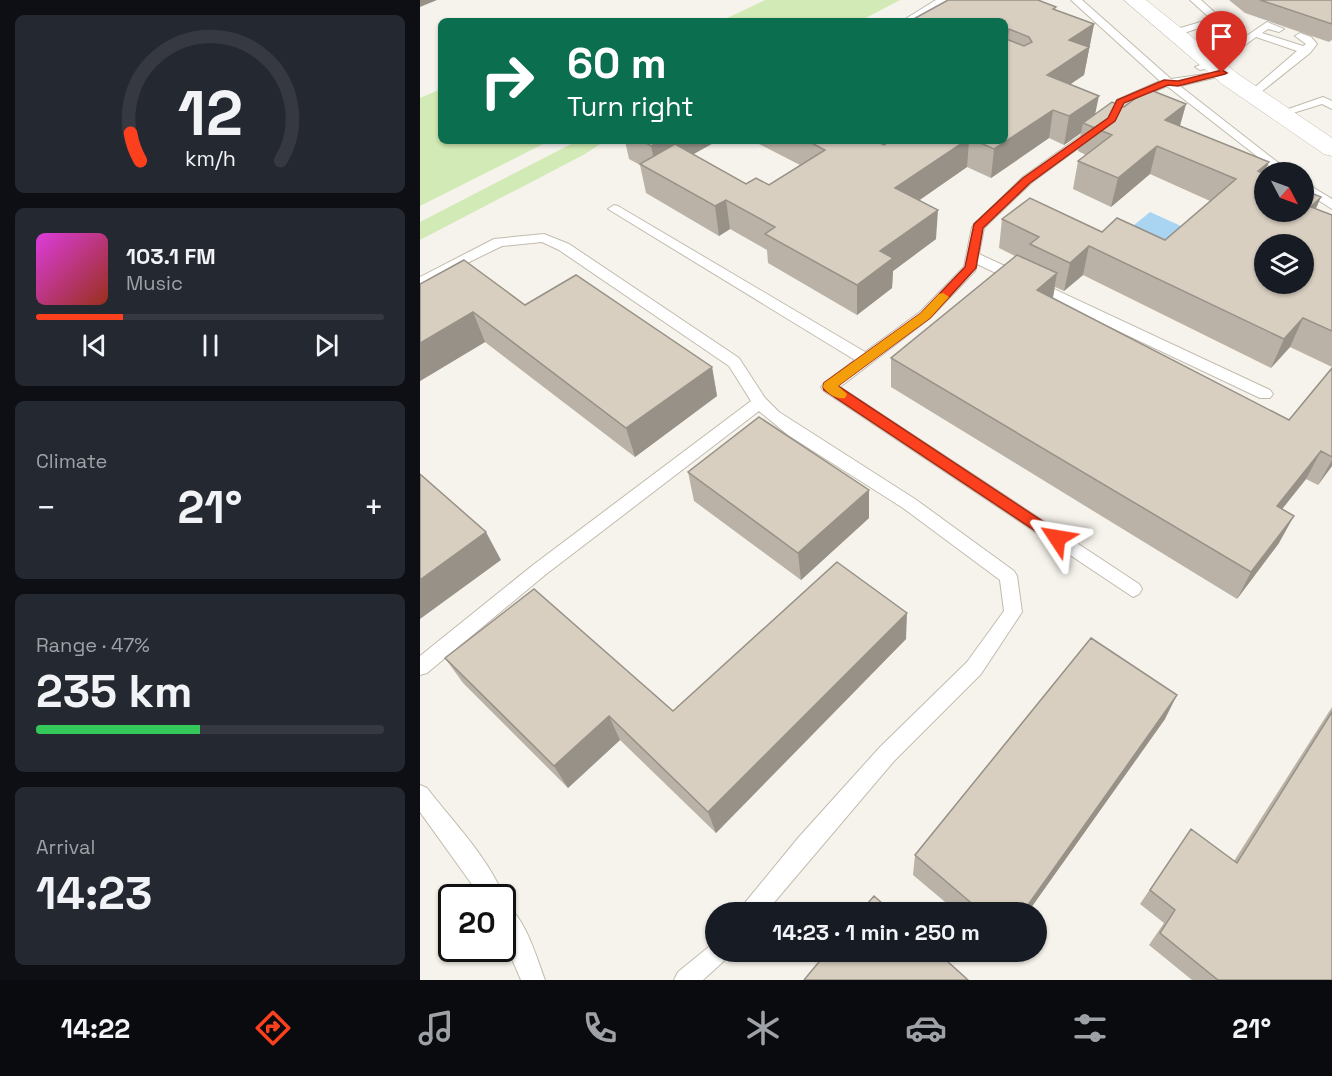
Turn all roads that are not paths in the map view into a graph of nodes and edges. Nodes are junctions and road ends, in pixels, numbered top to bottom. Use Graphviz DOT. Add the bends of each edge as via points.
graph roads {
  1 [pos="944,0"];
  2 [pos="1076,0"];
  3 [pos="1134,0"];
  4 [pos="1195,0"];
  5 [pos="912,18"];
  6 [pos="1278,29"];
  7 [pos="1174,33"];
  8 [pos="1256,34"];
  9 [pos="1300,36"];
  10 [pos="1306,51"];
  11 [pos="1217,68"];
  12 [pos="1167,82"];
  13 [pos="1332,90"];
  14 [pos="1252,94"];
  15 [pos="1327,103"];
  16 [pos="1280,114"];
  17 [pos="1332,149"];
  18 [pos="1271,162"];
  19 [pos="1314,193"];
  20 [pos="1332,205"];
  21 [pos="614,209"];
  22 [pos="972,256"];
  23 [pos="420,282"];
  24 [pos="865,359"];
  25 [pos="1265,394"];
  26 [pos="760,402"];
  27 [pos="1133,589"];
  28 [pos="420,666"];
  29 [pos="420,795"];
  30 [pos="485,884"];
  31 [pos="760,902"];
  32 [pos="516,937"];
  33 [pos="706,962"];
  34 [pos="533,980"];
  35 [pos="686,980"];
  1 -- 5 [label="lane"];
  2 -- 12 [label="lane"];
  3 -- 7 [label="street"];
  4 -- 7 [label="lane" via="1218,20"];
  6 -- 8 [label="lane" via="1267,25"];
  7 -- 11 [label="street"];
  8 -- 10 [label="lane"];
  8 -- 11 [label="lane"];
  9 -- 10 [label="lane" via="1312,44"];
  10 -- 14 [label="lane"];
  11 -- 12 [label="lane" via="1178,83"];
  11 -- 14 [label="street"];
  12 -- 18 [label="lane"];
  12 -- 22 [label="lane" via="1121,102 1111,119 1027,180 978,227"];
  13 -- 15 [label="lane"];
  14 -- 16 [label="street"];
  15 -- 16 [label="lane"];
  16 -- 17 [label="street"];
  19 -- 20 [label="lane"];
  21 -- 24 [label="lane"];
  22 -- 24 [label="lane" via="970,268 926,315"];
  22 -- 25 [label="lane"];
  23 -- 26 [label="lane" via="499,242 544,238 734,362"];
  24 -- 27 [label="lane" via="829,387"];
  26 -- 28 [label="lane"];
  26 -- 31 [label="lane" via="788,426 849,463 1008,576 1013,612 974,668 887,754"];
  29 -- 30 [label="lane"];
  32 -- 34 [label="lane"];
  33 -- 35 [label="lane"];
}
